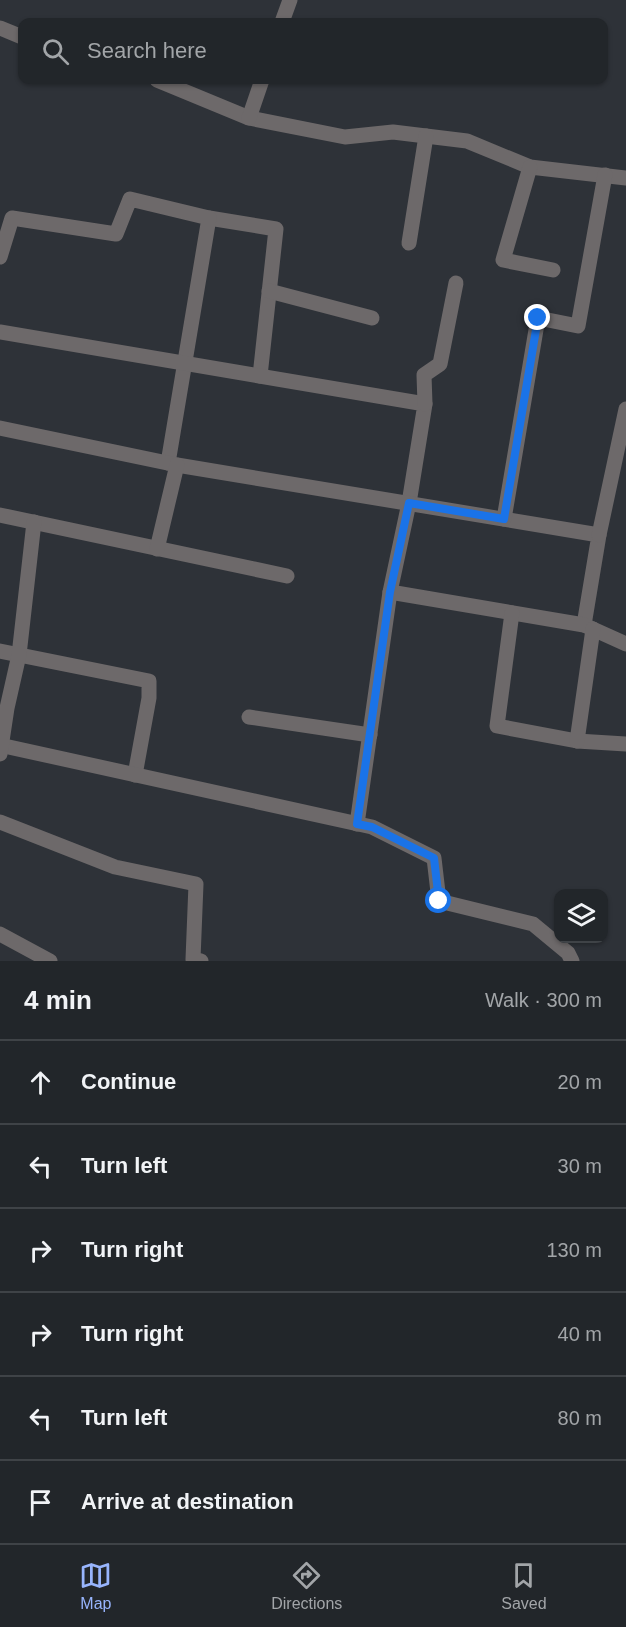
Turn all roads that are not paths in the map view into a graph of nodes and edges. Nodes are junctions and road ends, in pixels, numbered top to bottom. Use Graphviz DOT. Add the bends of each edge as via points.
graph roads {
  1 [pos="290,0"];
  2 [pos="283,18"];
  3 [pos="0,28"];
  4 [pos="18,35"];
  5 [pos="167,84"];
  6 [pos="261,84"];
  7 [pos="249,118"];
  8 [pos="426,136"];
  9 [pos="530,167"];
  10 [pos="605,175"];
  11 [pos="626,178"];
  12 [pos="6,216"];
  13 [pos="209,218"];
  14 [pos="409,243"];
  15 [pos="0,257"];
  16 [pos="553,270"];
  17 [pos="456,283"];
  18 [pos="269,291"];
  19 [pos="372,318"];
  20 [pos="0,332"];
  21 [pos="184,363"];
  22 [pos="260,376"];
  23 [pos="425,404"];
  24 [pos="626,410"];
  25 [pos="0,428"];
  26 [pos="623,438"];
  27 [pos="172,464"];
  28 [pos="409,503"];
  29 [pos="0,515"];
  30 [pos="504,519"];
  31 [pos="34,522"];
  32 [pos="599,535"];
  33 [pos="157,549"];
  34 [pos="287,576"];
  35 [pos="390,592"];
  36 [pos="512,613"];
  37 [pos="589,627"];
  38 [pos="626,644"];
  39 [pos="0,651"];
  40 [pos="20,655"];
  41 [pos="249,717"];
  42 [pos="370,735"];
  43 [pos="577,741"];
  44 [pos="626,744"];
  45 [pos="0,748"];
  46 [pos="135,775"];
  47 [pos="0,822"];
  48 [pos="357,824"];
  49 [pos="0,933"];
  50 [pos="50,961"];
  51 [pos="201,961"];
  52 [pos="573,961"];
  1 -- 2 [label="street"];
  3 -- 4 [label="street"];
  5 -- 7 [label="street"];
  6 -- 7 [label="street"];
  7 -- 8 [label="street" via="345,137 393,132"];
  8 -- 9 [label="street" via="467,141"];
  8 -- 14 [label="street"];
  9 -- 10 [label="street"];
  9 -- 16 [label="street" via="503,260"];
  10 -- 11 [label="street"];
  10 -- 30 [label="street" via="578,326 538,318"];
  12 -- 13 [label="street" via="116,234 130,199"];
  12 -- 15 [label="street"];
  13 -- 18 [label="street" via="276,229"];
  13 -- 21 [label="street"];
  17 -- 23 [label="street" via="440,364 424,375"];
  18 -- 19 [label="street"];
  18 -- 22 [label="street"];
  20 -- 21 [label="street"];
  21 -- 22 [label="street"];
  21 -- 27 [label="street"];
  22 -- 23 [label="street"];
  23 -- 28 [label="street"];
  24 -- 26 [label="street"];
  25 -- 27 [label="street"];
  26 -- 32 [label="street"];
  27 -- 28 [label="street"];
  27 -- 33 [label="street"];
  28 -- 30 [label="street"];
  28 -- 35 [label="street"];
  29 -- 31 [label="street"];
  30 -- 32 [label="street"];
  31 -- 33 [label="street"];
  31 -- 40 [label="street"];
  32 -- 37 [label="street"];
  33 -- 34 [label="street"];
  35 -- 36 [label="street"];
  35 -- 42 [label="street"];
  36 -- 37 [label="street"];
  36 -- 43 [label="street" via="497,726"];
  37 -- 38 [label="street"];
  37 -- 43 [label="street"];
  39 -- 40 [label="street"];
  40 -- 45 [label="street"];
  40 -- 46 [label="street" via="149,681"];
  41 -- 42 [label="street"];
  42 -- 48 [label="street"];
  43 -- 44 [label="street"];
  45 -- 46 [label="street"];
  46 -- 48 [label="street"];
  47 -- 51 [label="street" via="115,867 196,884 193,959"];
  48 -- 52 [label="street" via="372,827 434,858 439,901 533,924"];
  49 -- 50 [label="street"];
}
